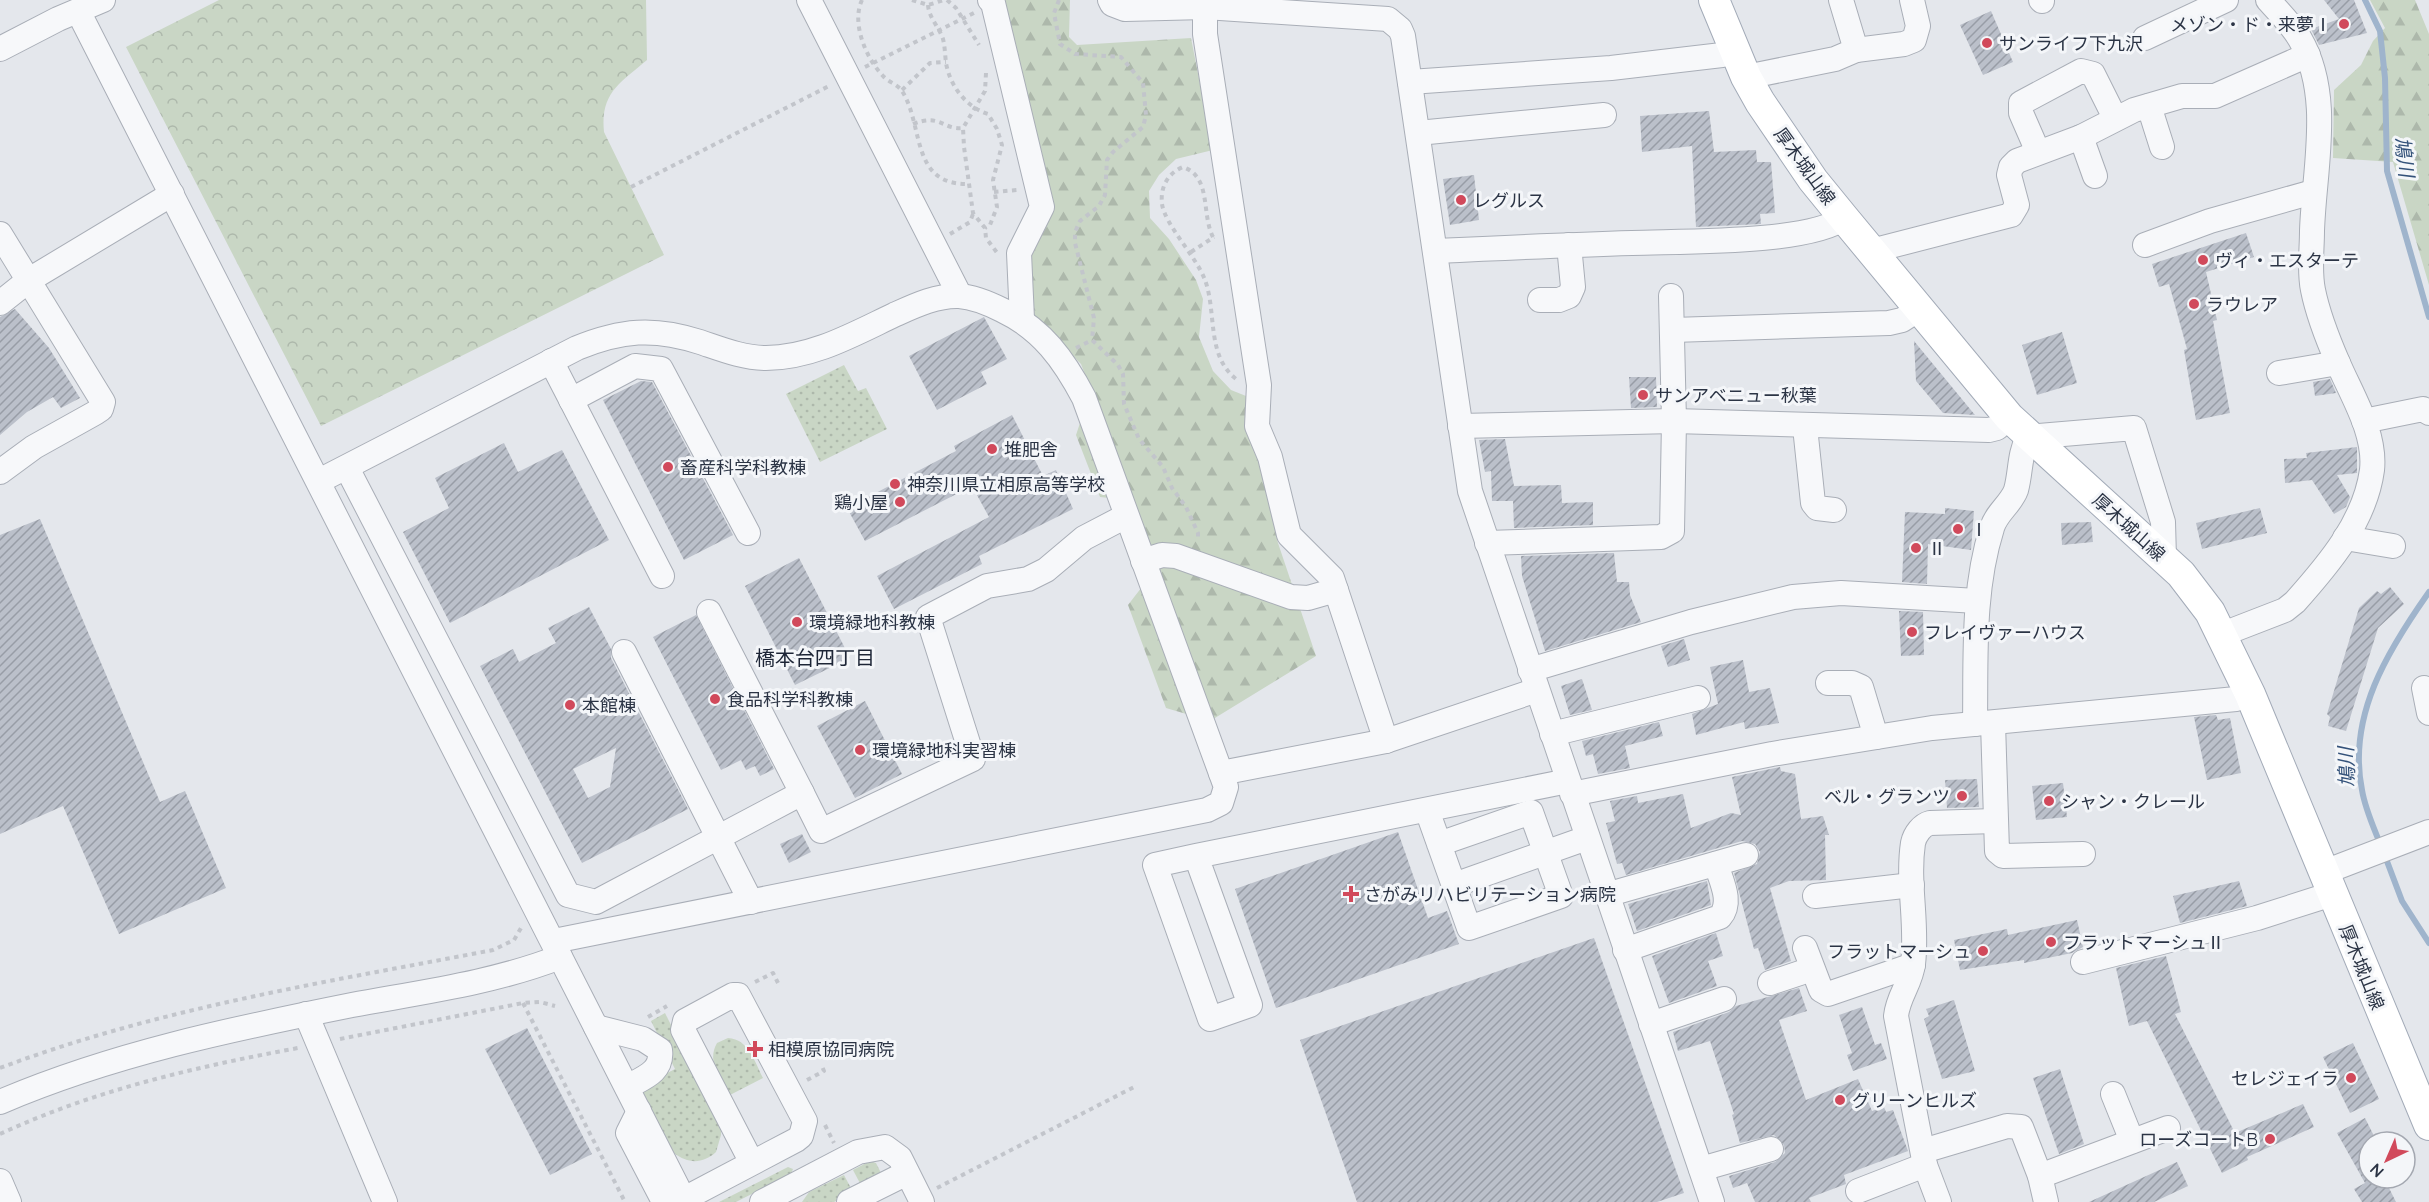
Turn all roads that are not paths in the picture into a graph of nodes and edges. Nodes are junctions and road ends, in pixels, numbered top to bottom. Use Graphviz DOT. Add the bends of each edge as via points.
graph roads {
  1 [pos="104,0"];
  2 [pos="809,0"];
  3 [pos="1110,0"];
  4 [pos="1714,0"];
  5 [pos="1841,0"];
  6 [pos="1912,0"];
  7 [pos="2226,0"];
  8 [pos="2268,0"];
  9 [pos="992,2"];
  10 [pos="1204,7"];
  11 [pos="78,11"];
  12 [pos="2145,38"];
  13 [pos="0,49"];
  14 [pos="1856,50"];
  15 [pos="2308,55"];
  16 [pos="1741,64"];
  17 [pos="1410,82"];
  18 [pos="2149,106"];
  19 [pos="1604,115"];
  20 [pos="2115,118"];
  21 [pos="1418,133"];
  22 [pos="2081,137"];
  23 [pos="2162,147"];
  24 [pos="2038,152"];
  25 [pos="2095,176"];
  26 [pos="2313,192"];
  27 [pos="172,194"];
  28 [pos="1844,218"];
  29 [pos="0,234"];
  30 [pos="1569,245"];
  31 [pos="2145,245"];
  32 [pos="1435,251"];
  33 [pos="1872,251"];
  34 [pos="28,280"];
  35 [pos="960,296"];
  36 [pos="1671,296"];
  37 [pos="1540,300"];
  38 [pos="0,303"];
  39 [pos="1918,309"];
  40 [pos="1022,319"];
  41 [pos="1672,330"];
  42 [pos="551,362"];
  43 [pos="2338,363"];
  44 [pos="2279,373"];
  45 [pos="571,400"];
  46 [pos="2429,413"];
  47 [pos="1674,421"];
  48 [pos="2364,421"];
  49 [pos="1460,426"];
  50 [pos="1805,427"];
  51 [pos="2019,427"];
  52 [pos="347,468"];
  53 [pos="0,472"];
  54 [pos="319,481"];
  55 [pos="1834,510"];
  56 [pos="1126,516"];
  57 [pos="748,533"];
  58 [pos="2345,538"];
  59 [pos="1487,543"];
  60 [pos="2393,546"];
  61 [pos="2164,558"];
  62 [pos="1143,561"];
  63 [pos="662,576"];
  64 [pos="1336,590"];
  65 [pos="1977,601"];
  66 [pos="709,612"];
  67 [pos="2223,634"];
  68 [pos="624,651"];
  69 [pos="1534,680"];
  70 [pos="1828,683"];
  71 [pos="2250,694"];
  72 [pos="1698,698"];
  73 [pos="1984,724"];
  74 [pos="1552,734"];
  75 [pos="1876,737"];
  76 [pos="1386,741"];
  77 [pos="1221,773"];
  78 [pos="1570,788"];
  79 [pos="802,793"];
  80 [pos="1427,810"];
  81 [pos="1995,821"];
  82 [pos="2418,836"];
  83 [pos="719,837"];
  84 [pos="1587,838"];
  85 [pos="1439,844"];
  86 [pos="1545,853"];
  87 [pos="2083,854"];
  88 [pos="1746,855"];
  89 [pos="1196,856"];
  90 [pos="1716,864"];
  91 [pos="553,866"];
  92 [pos="524,881"];
  93 [pos="2327,884"];
  94 [pos="1454,885"];
  95 [pos="1912,885"];
  96 [pos="1606,895"];
  97 [pos="1815,896"];
  98 [pos="751,902"];
  99 [pos="557,949"];
  100 [pos="1625,950"];
  101 [pos="2083,962"];
  102 [pos="1913,965"];
  103 [pos="1770,983"];
  104 [pos="1724,999"];
  105 [pos="306,1014"];
  106 [pos="1651,1024"];
  107 [pos="596,1027"];
  108 [pos="627,1087"];
  109 [pos="2113,1094"];
  110 [pos="0,1102"];
  111 [pos="2429,1125"];
  112 [pos="2168,1128"];
  113 [pos="796,1140"];
  114 [pos="2132,1141"];
  115 [pos="1771,1149"];
  116 [pos="1924,1158"];
  117 [pos="752,1163"];
  118 [pos="1701,1169"];
  119 [pos="907,1173"];
  120 [pos="814,1175"];
  121 [pos="2040,1176"];
  122 [pos="0,1181"];
  123 [pos="1858,1191"];
  124 [pos="927,1196"];
  125 [pos="685,1200"];
  126 [pos="9,1202"];
  127 [pos="385,1202"];
  128 [pos="762,1202"];
  129 [pos="849,1202"];
  130 [pos="1712,1202"];
  131 [pos="1940,1202"];
  132 [pos="2046,1202"];
  1 -- 11 [label="street"];
  2 -- 35 [label="street"];
  3 -- 10 [label="street" via="1125,9"];
  4 -- 16 [label="main road, 厚木城山線"];
  5 -- 14 [label="street"];
  6 -- 14 [label="street" via="1918,26 1914,40"];
  7 -- 12 [label="street"];
  8 -- 15 [label="street" via="2299,37"];
  9 -- 40 [label="street" via="1042,207 1019,253"];
  10 -- 17 [label="street" via="1388,19 1403,36"];
  10 -- 64 [label="street" via="1259,385 1257,426 1270,457 1289,535 1332,578"];
  11 -- 13 [label="street"];
  11 -- 27 [label="street"];
  14 -- 16 [label="street" via="1835,59"];
  15 -- 18 [label="street" via="2215,96 2182,96"];
  15 -- 26 [label="street" via="2316,80 2320,123"];
  16 -- 17 [label="street" via="1722,55 1611,68"];
  16 -- 28 [label="main road, 厚木城山線" via="1778,131"];
  17 -- 21 [label="street"];
  18 -- 20 [label="street"];
  18 -- 23 [label="street"];
  19 -- 21 [label="street"];
  20 -- 22 [label="street"];
  20 -- 24 [label="street" via="2093,74 2081,71 2021,103 2021,113"];
  21 -- 32 [label="street"];
  22 -- 24 [label="street"];
  22 -- 25 [label="street"];
  24 -- 33 [label="street" via="2011,166 2009,175 2017,204 2012,215"];
  26 -- 31 [label="street" via="2210,221"];
  26 -- 43 [label="street" via="2313,289"];
  27 -- 34 [label="street"];
  27 -- 54 [label="street"];
  28 -- 30 [label="street" via="1819,230 1751,238"];
  28 -- 33 [label="main road, 厚木城山線"];
  29 -- 34 [label="street"];
  30 -- 32 [label="street"];
  30 -- 37 [label="street" via="1573,287 1569,296"];
  32 -- 49 [label="street"];
  33 -- 39 [label="main road, 厚木城山線"];
  34 -- 38 [label="street"];
  34 -- 53 [label="street" via="103,402 101,409 34,447"];
  35 -- 40 [label="street"];
  35 -- 42 [label="street" via="916,305 823,348 794,355 765,358 736,354 661,332 632,332 608,335"];
  36 -- 41 [label="street"];
  39 -- 41 [label="street" via="1889,323"];
  39 -- 51 [label="main road, 厚木城山線"];
  40 -- 56 [label="street" via="1067,366 1084,398"];
  41 -- 47 [label="street"];
  42 -- 45 [label="street"];
  42 -- 52 [label="street"];
  43 -- 44 [label="street"];
  43 -- 48 [label="street"];
  45 -- 57 [label="street" via="635,366 661,369"];
  45 -- 63 [label="street"];
  46 -- 48 [label="street" via="2423,409"];
  47 -- 49 [label="street"];
  47 -- 50 [label="street"];
  47 -- 59 [label="street" via="1673,523 1667,536"];
  48 -- 58 [label="street" via="2373,459 2371,478 2361,510"];
  49 -- 59 [label="street" via="1470,491"];
  50 -- 51 [label="street"];
  50 -- 55 [label="street" via="1813,503 1817,508"];
  51 -- 61 [label="main road, 厚木城山線"];
  51 -- 61 [label="street" via="2134,428 2163,522"];
  51 -- 65 [label="street" via="2022,449 2014,493 1992,526"];
  52 -- 54 [label="street"];
  52 -- 91 [label="street"];
  54 -- 92 [label="street"];
  56 -- 62 [label="street"];
  56 -- 79 [label="street" via="1084,538 1029,579 987,586 928,617 973,759 821,831"];
  58 -- 60 [label="street"];
  58 -- 67 [label="street" via="2292,605"];
  59 -- 69 [label="street"];
  61 -- 67 [label="main road, 厚木城山線" via="2196,592"];
  62 -- 64 [label="street" via="1162,555 1176,556 1291,597 1308,598"];
  62 -- 77 [label="street"];
  64 -- 76 [label="street"];
  65 -- 69 [label="street" via="1841,593 1793,597 1691,621"];
  65 -- 73 [label="street"];
  66 -- 79 [label="street"];
  67 -- 71 [label="main road, 厚木城山線"];
  68 -- 83 [label="street"];
  69 -- 74 [label="street"];
  69 -- 76 [label="street"];
  70 -- 75 [label="street" via="1861,687"];
  71 -- 73 [label="street" via="2236,699"];
  71 -- 93 [label="main road, 厚木城山線"];
  72 -- 74 [label="street"];
  73 -- 75 [label="street"];
  73 -- 81 [label="street"];
  74 -- 78 [label="street"];
  75 -- 78 [label="street"];
  76 -- 77 [label="street"];
  77 -- 98 [label="street" via="1225,797 1207,810"];
  78 -- 80 [label="street"];
  78 -- 84 [label="street"];
  79 -- 83 [label="street"];
  80 -- 85 [label="street"];
  80 -- 89 [label="street"];
  81 -- 87 [label="street" via="1996,848 2002,855"];
  81 -- 95 [label="street" via="1925,824 1913,842"];
  82 -- 93 [label="street" via="2371,855"];
  83 -- 91 [label="street" via="596,902 568,895"];
  83 -- 98 [label="street"];
  84 -- 86 [label="street"];
  84 -- 96 [label="street"];
  85 -- 86 [label="street" via="1531,812"];
  85 -- 94 [label="street"];
  86 -- 94 [label="street"];
  86 -- 94 [label="street" via="1561,896 1469,928"];
  88 -- 90 [label="street"];
  89 -- 89 [label="street" via="1250,1005 1210,1019 1155,865"];
  90 -- 96 [label="street"];
  90 -- 100 [label="street" via="1727,906 1720,917"];
  91 -- 92 [label="street"];
  92 -- 99 [label="street"];
  93 -- 101 [label="street" via="2257,918"];
  93 -- 111 [label="main road, 厚木城山線"];
  95 -- 97 [label="street"];
  95 -- 102 [label="street"];
  96 -- 100 [label="street"];
  98 -- 99 [label="street"];
  99 -- 105 [label="street" via="514,974"];
  99 -- 107 [label="street"];
  100 -- 106 [label="street"];
  102 -- 103 [label="street" via="1828,994 1821,990 1809,959"];
  102 -- 116 [label="street" via="1896,1016"];
  104 -- 106 [label="street"];
  105 -- 110 [label="street" via="131,1055 51,1080"];
  105 -- 127 [label="street"];
  106 -- 118 [label="street"];
  107 -- 108 [label="street"];
  107 -- 108 [label="street" via="643,1039 660,1050 657,1069"];
  108 -- 125 [label="street"];
  109 -- 114 [label="street"];
  112 -- 114 [label="street"];
  113 -- 117 [label="street"];
  113 -- 117 [label="street" via="806,1121 742,1000 733,995 686,1021 683,1030"];
  113 -- 120 [label="street"];
  114 -- 121 [label="street"];
  115 -- 118 [label="street"];
  116 -- 121 [label="street" via="2015,1125 2025,1133"];
  116 -- 123 [label="street"];
  116 -- 131 [label="street"];
  117 -- 125 [label="street"];
  118 -- 130 [label="street"];
  119 -- 120 [label="street" via="900,1158 885,1147 858,1152"];
  119 -- 124 [label="street"];
  119 -- 129 [label="street"];
  120 -- 128 [label="street"];
  121 -- 132 [label="street"];
  122 -- 126 [label="street"];
}
